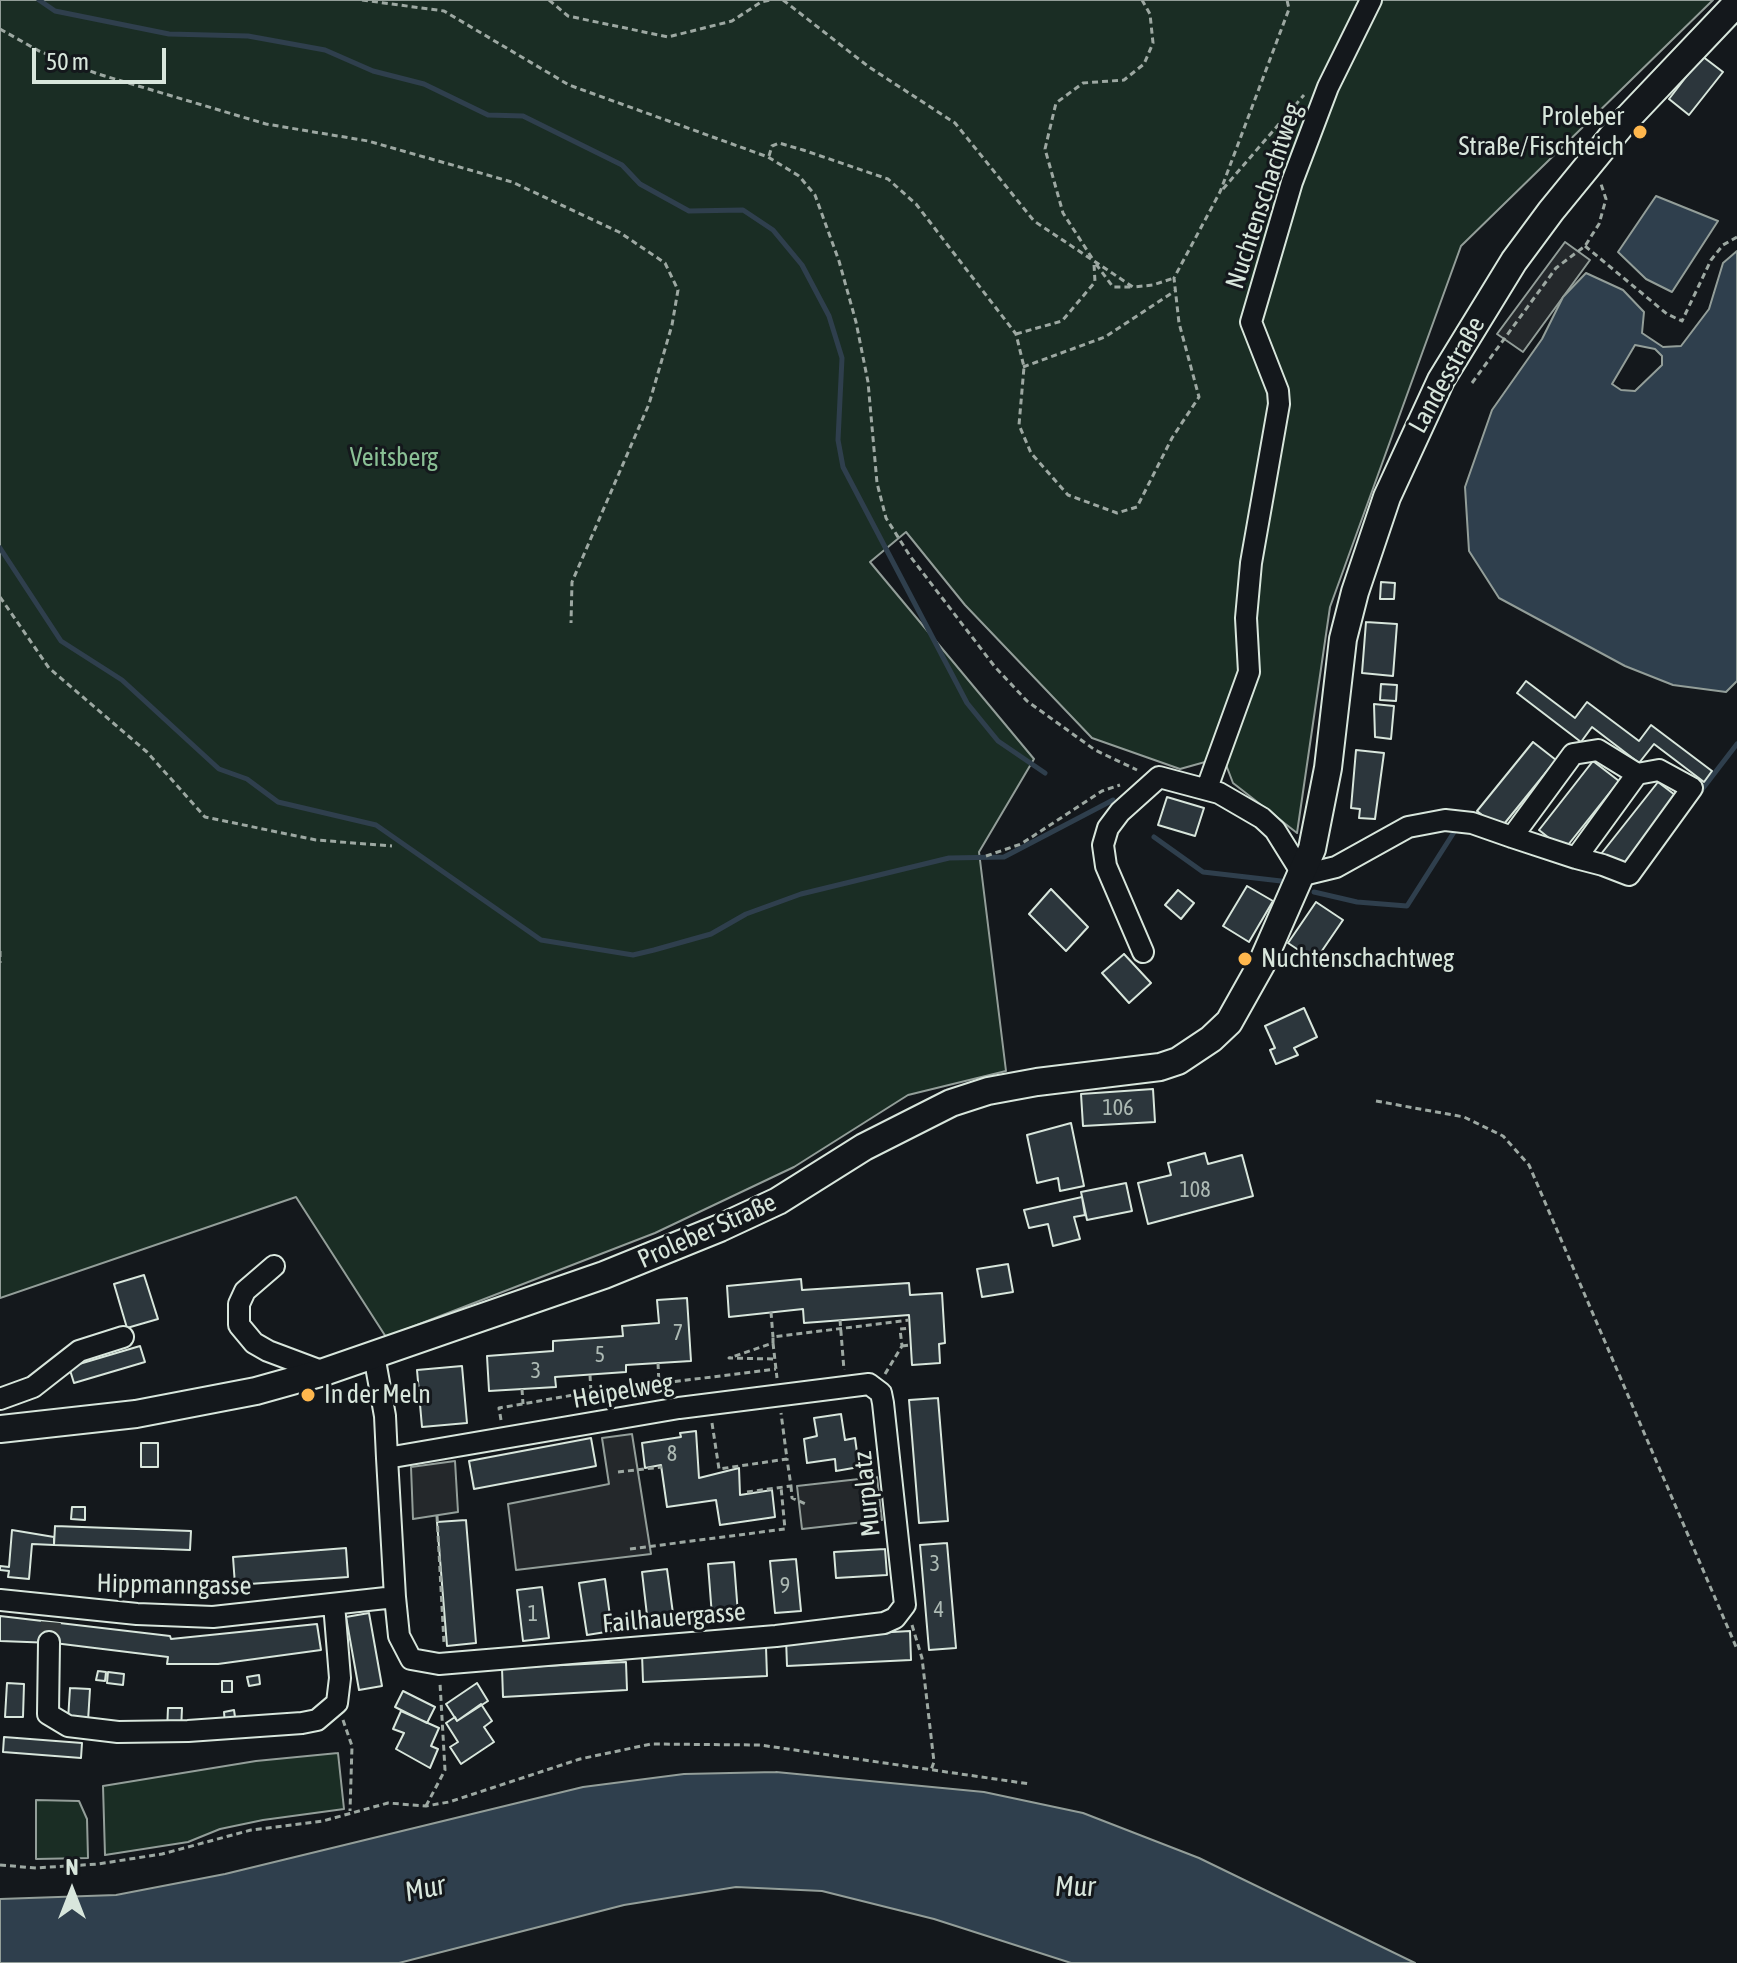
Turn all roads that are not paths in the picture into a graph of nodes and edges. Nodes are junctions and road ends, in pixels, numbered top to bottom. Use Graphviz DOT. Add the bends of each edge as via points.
graph roads {
  1 [pos="1371,0"];
  2 [pos="1737,3"];
  3 [pos="1637,774"];
  4 [pos="1207,788"];
  5 [pos="1319,825"];
  6 [pos="1512,837"];
  7 [pos="1576,858"];
  8 [pos="1303,875"];
  9 [pos="1143,952"];
  10 [pos="274,1266"];
  11 [pos="123,1337"];
  12 [pos="374,1355"];
  13 [pos="324,1372"];
  14 [pos="873,1386"];
  15 [pos="0,1399"];
  16 [pos="0,1429"];
  17 [pos="387,1458"];
  18 [pos="395,1597"];
  19 [pos="0,1600"];
  20 [pos="334,1604"];
  21 [pos="903,1609"];
  22 [pos="50,1623"];
  1 -- 4 [label="street, Nuchtenschachtweg" via="1328,87 1292,182 1251,322 1279,404 1251,563 1249,672"];
  2 -- 5 [label="main road, Landesstraße" via="1589,163 1514,261 1467,334 1414,434 1387,497 1343,639"];
  3 -- 6 [label="street" via="1598,750 1573,754"];
  3 -- 7 [label="street"];
  3 -- 7 [label="street" via="1659,770 1692,788 1629,875"];
  4 -- 8 [label="street" via="1262,818"];
  4 -- 9 [label="street" via="1159,777 1108,828 1103,845 1106,866"];
  5 -- 8 [label="main road, Proleber Straße"];
  6 -- 7 [label="street"];
  6 -- 8 [label="street" via="1445,820 1408,827 1336,867"];
  8 -- 12 [label="main road, Proleber Straße" via="1229,1022 1178,1061 1141,1071 1000,1088 951,1103 720,1228 604,1275"];
  10 -- 13 [label="street" via="245,1291 239,1325 268,1351"];
  11 -- 15 [label="street" via="79,1351 33,1387"];
  12 -- 13 [label="main road, Proleber Straße"];
  12 -- 17 [label="street"];
  13 -- 16 [label="main road, Proleber Straße" via="136,1414"];
  14 -- 17 [label="street, Heipelweg" via="709,1404"];
  14 -- 21 [label="street, Murplatz" via="883,1403"];
  17 -- 18 [label="street"];
  18 -- 20 [label="street, Hippmanngasse"];
  18 -- 21 [label="street, Failhauergasse" via="406,1652 411,1659 439,1664 776,1636 884,1623"];
  19 -- 22 [label="street, Hippmanngasse"];
  20 -- 22 [label="street, Hippmanngasse" via="213,1617"];
  20 -- 22 [label="street" via="337,1703 317,1720 302,1723 188,1731 102,1731 68,1726 48,1714"];
}
